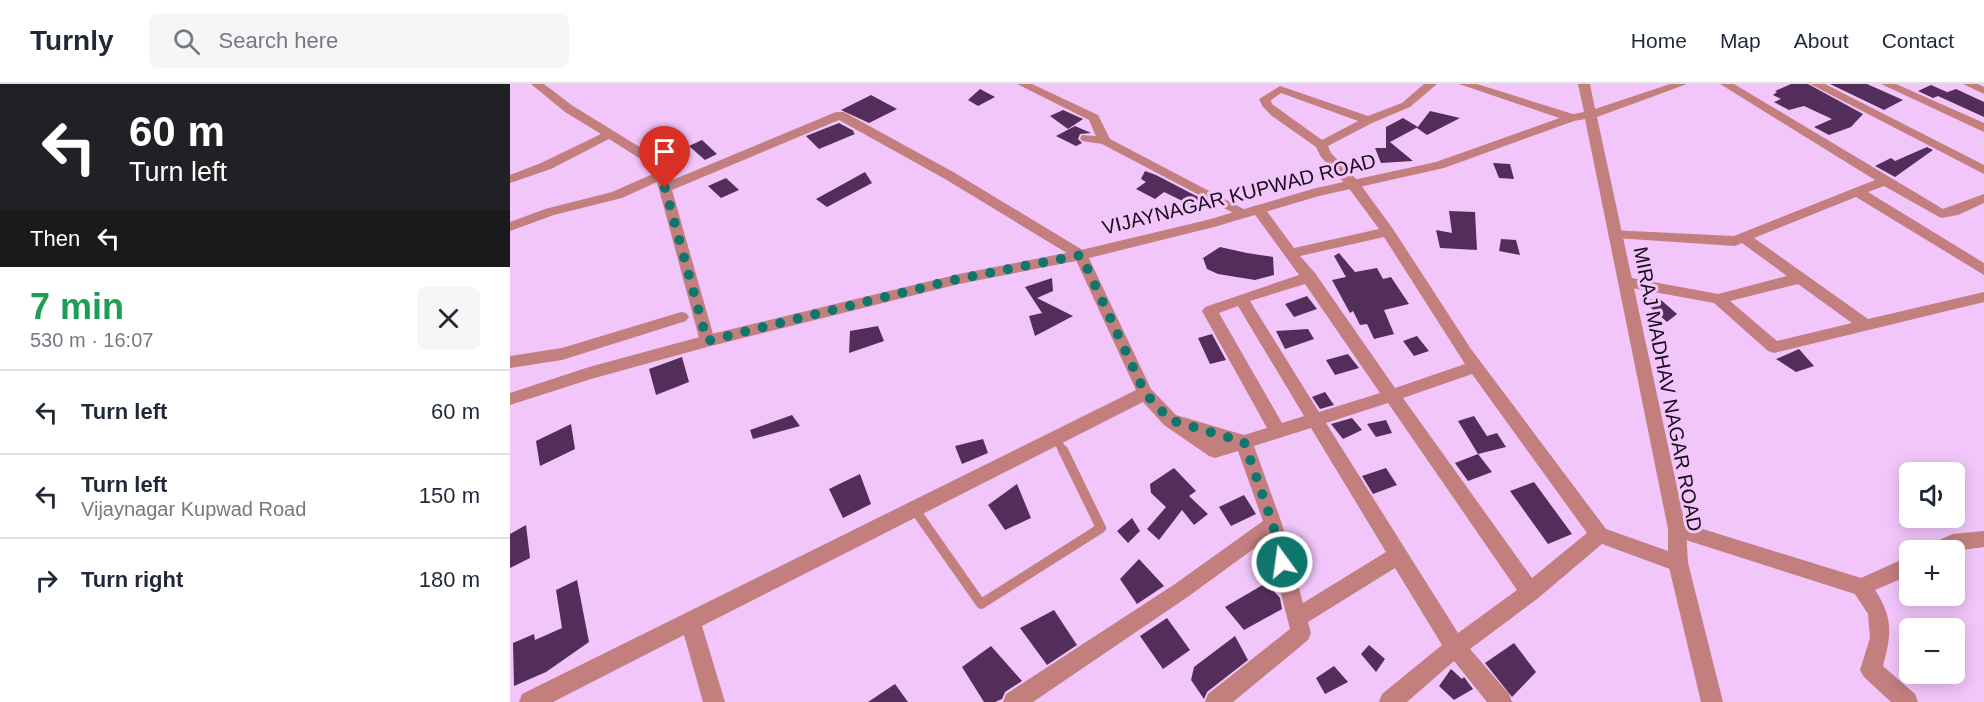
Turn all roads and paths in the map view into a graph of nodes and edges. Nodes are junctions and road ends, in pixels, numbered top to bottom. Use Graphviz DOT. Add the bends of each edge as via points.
graph roads {
  1 [pos="537,84"];
  2 [pos="1023,84"];
  3 [pos="1431,84"];
  4 [pos="1465,84"];
  5 [pos="1584,84"];
  6 [pos="1681,84"];
  7 [pos="1725,84"];
  8 [pos="1816,84"];
  9 [pos="1887,84"];
  10 [pos="1969,84"];
  11 [pos="1984,91"];
  12 [pos="1590,115"];
  13 [pos="1572,118"];
  14 [pos="1368,120"];
  15 [pos="1984,128"];
  16 [pos="609,134"];
  17 [pos="1086,138"];
  18 [pos="1105,141"];
  19 [pos="1321,146"];
  20 [pos="1984,170"];
  21 [pos="510,179"];
  22 [pos="663,181"];
  23 [pos="1884,181"];
  24 [pos="1353,184"];
  25 [pos="1858,192"];
  26 [pos="1984,198"];
  27 [pos="1251,211"];
  28 [pos="510,227"];
  29 [pos="1388,232"];
  30 [pos="1615,233"];
  31 [pos="1744,238"];
  32 [pos="1292,254"];
  33 [pos="1081,255"];
  34 [pos="1984,270"];
  35 [pos="1310,278"];
  36 [pos="1800,278"];
  37 [pos="1626,282"];
  38 [pos="1984,297"];
  39 [pos="1241,298"];
  40 [pos="1718,299"];
  41 [pos="681,317"];
  42 [pos="1867,326"];
  43 [pos="707,341"];
  44 [pos="510,362"];
  45 [pos="1475,367"];
  46 [pos="1145,393"];
  47 [pos="1390,396"];
  48 [pos="510,399"];
  49 [pos="1315,420"];
  50 [pos="1278,431"];
  51 [pos="1056,437"];
  52 [pos="1244,442"];
  53 [pos="915,510"];
  54 [pos="1273,525"];
  55 [pos="1677,529"];
  56 [pos="1599,535"];
  57 [pos="1984,539"];
  58 [pos="1965,541"];
  59 [pos="1399,555"];
  60 [pos="1678,563"];
  61 [pos="1899,570"];
  62 [pos="1862,587"];
  63 [pos="1530,592"];
  64 [pos="1296,619"];
  65 [pos="691,622"];
  66 [pos="1455,647"];
  67 [pos="533,701"];
  68 [pos="714,702"];
  69 [pos="1014,702"];
  70 [pos="1216,702"];
  71 [pos="1390,702"];
  72 [pos="1501,702"];
  73 [pos="1712,702"];
  74 [pos="1907,702"];
  1 -- 16 [label="street"];
  2 -- 18 [label="street" via="1094,118"];
  3 -- 14 [label="street" via="1406,105"];
  4 -- 13 [label="street"];
  5 -- 12 [label="street, MIRAJ MADHAV NAGAR ROAD"];
  6 -- 12 [label="street, VIJAYNAGAR KUPWAD ROAD"];
  7 -- 23 [label="street"];
  8 -- 20 [label="street"];
  9 -- 15 [label="street"];
  10 -- 11 [label="street"];
  12 -- 13 [label="street, VIJAYNAGAR KUPWAD ROAD"];
  12 -- 30 [label="street, MIRAJ MADHAV NAGAR ROAD"];
  13 -- 24 [label="street, VIJAYNAGAR KUPWAD ROAD" via="1439,165"];
  14 -- 19 [label="street"];
  14 -- 19 [label="street" via="1280,88 1265,99 1275,113"];
  16 -- 21 [label="street" via="546,166"];
  16 -- 22 [label="street" via="659,165"];
  17 -- 18 [label="street"];
  18 -- 27 [label="street"];
  19 -- 24 [label="street"];
  22 -- 28 [label="street"];
  22 -- 33 [label="street" via="840,115"];
  22 -- 43 [label="street"];
  23 -- 25 [label="street"];
  23 -- 26 [label="street" via="1941,214"];
  24 -- 27 [label="street, VIJAYNAGAR KUPWAD ROAD"];
  24 -- 29 [label="street"];
  25 -- 31 [label="street"];
  25 -- 34 [label="street"];
  27 -- 32 [label="street"];
  27 -- 33 [label="street, VIJAYNAGAR KUPWAD ROAD"];
  29 -- 32 [label="street"];
  29 -- 45 [label="street"];
  30 -- 31 [label="street" via="1735,241"];
  30 -- 37 [label="street, MIRAJ MADHAV NAGAR ROAD"];
  31 -- 36 [label="street"];
  32 -- 35 [label="street"];
  33 -- 43 [label="street, VIJAYNAGAR KUPWAD ROAD" via="958,279"];
  33 -- 46 [label="street"];
  35 -- 39 [label="street"];
  35 -- 47 [label="street"];
  36 -- 40 [label="street"];
  36 -- 42 [label="street"];
  37 -- 40 [label="street"];
  37 -- 55 [label="street, MIRAJ MADHAV NAGAR ROAD"];
  38 -- 42 [label="street"];
  39 -- 49 [label="street"];
  39 -- 50 [label="street" via="1210,312"];
  40 -- 42 [label="street" via="1774,347"];
  41 -- 44 [label="street" via="562,354"];
  43 -- 48 [label="street, VIJAYNAGAR KUPWAD ROAD"];
  45 -- 47 [label="street"];
  45 -- 56 [label="street"];
  46 -- 51 [label="street"];
  46 -- 52 [label="street" via="1170,420"];
  47 -- 49 [label="street"];
  47 -- 63 [label="street"];
  49 -- 50 [label="street"];
  49 -- 59 [label="street"];
  50 -- 52 [label="street"];
  51 -- 53 [label="street"];
  51 -- 53 [label="lane" via="1101,528 981,604"];
  52 -- 54 [label="street"];
  53 -- 65 [label="street"];
  54 -- 64 [label="street"];
  54 -- 69 [label="street"];
  55 -- 60 [label="street, MIRAJ MADHAV NAGAR ROAD"];
  55 -- 62 [label="street"];
  56 -- 60 [label="street"];
  56 -- 63 [label="street"];
  57 -- 58 [label="street"];
  59 -- 64 [label="street"];
  59 -- 66 [label="street"];
  60 -- 73 [label="street, MIRAJ MADHAV NAGAR ROAD"];
  61 -- 62 [label="street"];
  62 -- 74 [label="street" via="1878,612 1880,638 1871,670"];
  63 -- 66 [label="street"];
  64 -- 70 [label="street" via="1301,633"];
  65 -- 67 [label="street"];
  65 -- 68 [label="street"];
  66 -- 71 [label="street"];
  66 -- 72 [label="street"];
}
